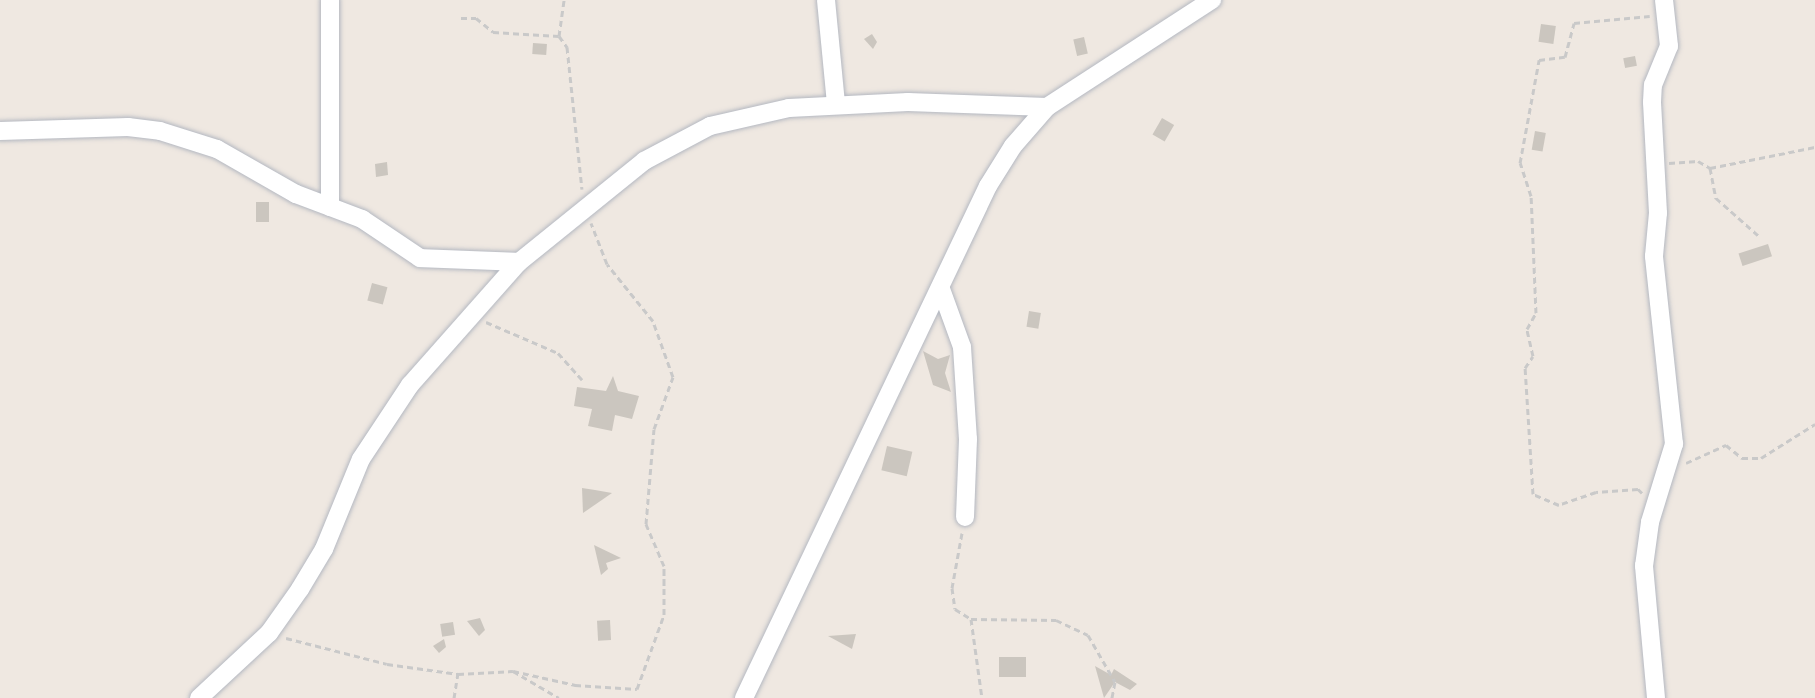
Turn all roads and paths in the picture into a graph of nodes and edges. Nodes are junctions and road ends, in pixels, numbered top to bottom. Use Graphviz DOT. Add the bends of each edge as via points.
graph roads {
  1 [pos="330,0"];
  2 [pos="564,0"];
  3 [pos="826,0"];
  4 [pos="1212,0"];
  5 [pos="1665,7"];
  6 [pos="461,18"];
  7 [pos="559,36"];
  8 [pos="836,103"];
  9 [pos="1047,107"];
  10 [pos="0,131"];
  11 [pos="1815,147"];
  12 [pos="1653,162"];
  13 [pos="1710,168"];
  14 [pos="587,204"];
  15 [pos="330,207"];
  16 [pos="1759,236"];
  17 [pos="519,262"];
  18 [pos="941,289"];
  19 [pos="474,312"];
  20 [pos="582,380"];
  21 [pos="1815,424"];
  22 [pos="1671,467"];
  23 [pos="1655,508"];
  24 [pos="965,517"];
  25 [pos="971,619"];
  26 [pos="269,633"];
  27 [pos="513,671"];
  28 [pos="458,674"];
  29 [pos="199,698"];
  30 [pos="454,698"];
  31 [pos="559,698"];
  32 [pos="744,698"];
  33 [pos="982,698"];
  34 [pos="1112,698"];
  35 [pos="1656,698"];
  1 -- 15 [label="street"];
  2 -- 7 [label="path"];
  3 -- 8 [label="street"];
  4 -- 9 [label="street"];
  5 -- 12 [label="street" via="1669,46 1653,85"];
  5 -- 23 [label="path" via="1574,23 1565,57 1539,60 1520,163 1531,196 1536,313 1527,329 1533,356 1525,368 1533,494 1559,505 1596,492 1638,489"];
  6 -- 7 [label="path" via="476,18 493,32"];
  7 -- 14 [label="path" via="567,47"];
  8 -- 9 [label="street"];
  8 -- 14 [label="street" via="744,117 679,138"];
  9 -- 18 [label="street" via="988,186"];
  10 -- 15 [label="street" via="101,126 160,131 217,149"];
  11 -- 13 [label="path"];
  12 -- 13 [label="path" via="1698,161"];
  12 -- 22 [label="street" via="1658,308 1674,444"];
  13 -- 16 [label="path" via="1716,198"];
  14 -- 17 [label="street"];
  14 -- 27 [label="path" via="596,247 653,321 673,377 654,429 646,524 664,566 664,615 637,689 575,685"];
  15 -- 17 [label="street" via="384,231 420,258"];
  17 -- 19 [label="street"];
  18 -- 24 [label="street" via="962,347 968,439"];
  18 -- 32 [label="street"];
  19 -- 20 [label="path" via="558,353"];
  19 -- 26 [label="street" via="376,433 324,549"];
  21 -- 22 [label="path" via="1761,458 1742,458 1726,445"];
  22 -- 23 [label="street"];
  23 -- 35 [label="street" via="1644,566"];
  24 -- 25 [label="path" via="952,588 955,609"];
  25 -- 33 [label="path"];
  25 -- 34 [label="path" via="1056,620 1088,635 1115,682"];
  26 -- 28 [label="path" via="387,664"];
  26 -- 29 [label="street"];
  27 -- 28 [label="path"];
  27 -- 31 [label="path"];
  28 -- 30 [label="path"];
}
